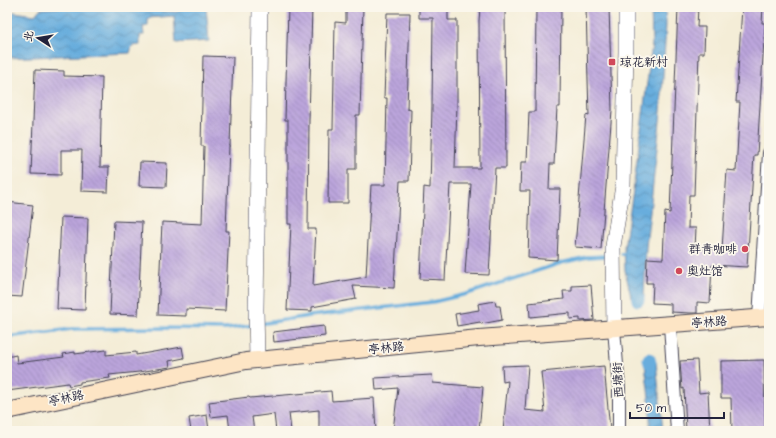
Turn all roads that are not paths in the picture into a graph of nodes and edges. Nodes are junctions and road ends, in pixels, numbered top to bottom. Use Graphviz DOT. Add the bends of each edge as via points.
graph roads {
  1 [pos="260,7"];
  2 [pos="626,7"];
  3 [pos="769,153"];
  4 [pos="764,318"];
  5 [pos="670,325"];
  6 [pos="614,329"];
  7 [pos="257,360"];
  8 [pos="7,411"];
  9 [pos="619,431"];
  10 [pos="677,431"];
  1 -- 7 [label="street"];
  2 -- 6 [label="street" via="623,186 613,246"];
  3 -- 4 [label="street"];
  4 -- 5 [label="main road, 亭林路"];
  5 -- 6 [label="main road, 亭林路"];
  5 -- 10 [label="street"];
  6 -- 7 [label="main road, 亭林路" via="479,338"];
  6 -- 9 [label="street, 西塘街" via="619,388"];
  7 -- 8 [label="main road, 亭林路"];
}
